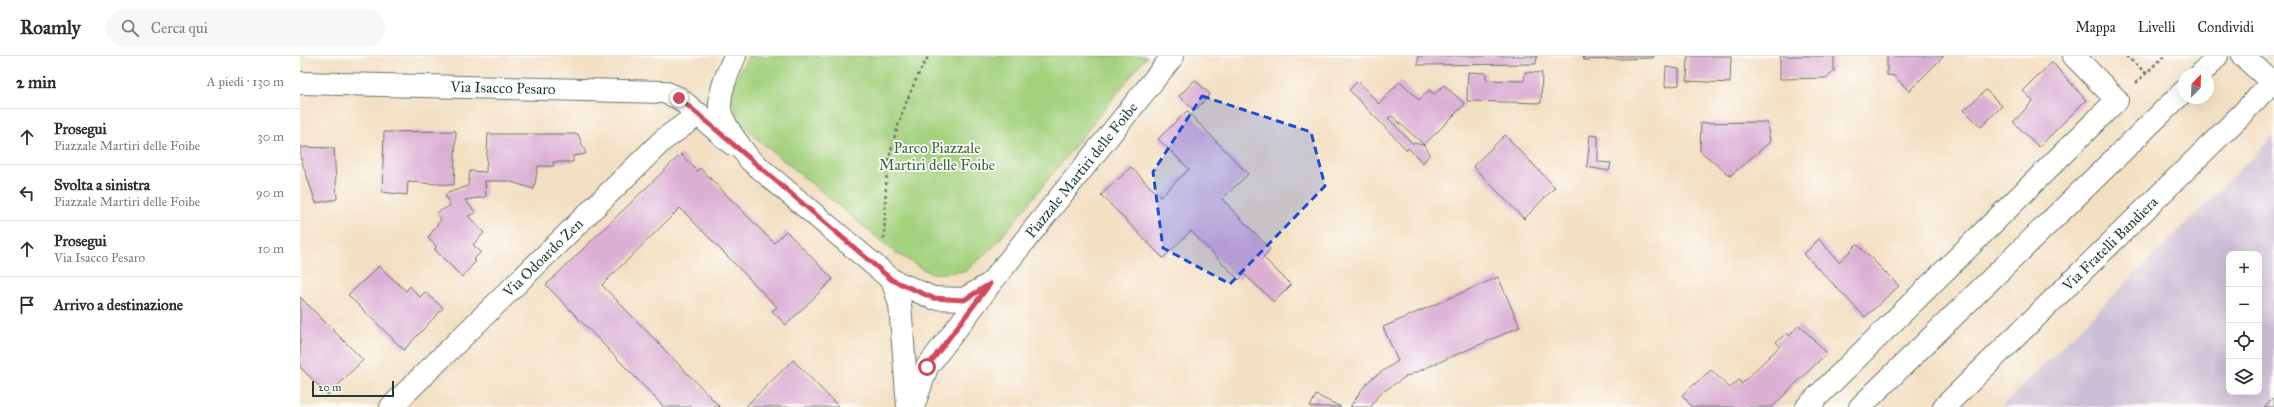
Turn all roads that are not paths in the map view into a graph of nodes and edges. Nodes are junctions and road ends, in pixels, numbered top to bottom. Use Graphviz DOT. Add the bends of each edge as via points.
graph roads {
  1 [pos="734,56"];
  2 [pos="1173,56"];
  3 [pos="2074,56"];
  4 [pos="2217,56"];
  5 [pos="2243,56"];
  6 [pos="2206,68"];
  7 [pos="2273,81"];
  8 [pos="300,83"];
  9 [pos="2178,96"];
  10 [pos="699,114"];
  11 [pos="750,160"];
  12 [pos="887,276"];
  13 [pos="990,284"];
  14 [pos="391,407"];
  15 [pos="908,407"];
  16 [pos="913,407"];
  17 [pos="1807,407"];
  18 [pos="1860,407"];
  19 [pos="1944,407"];
  1 -- 11 [label="street, Piazzale Martiri delle Foibe" via="724,82 720,110 732,135"];
  2 -- 13 [label="street, Piazzale Martiri delle Foibe"];
  3 -- 17 [label="street" via="2117,100"];
  4 -- 6 [label="street"];
  5 -- 7 [label="street"];
  7 -- 19 [label="street, Via Fratelli Bandiera"];
  8 -- 10 [label="street, Via Isacco Pesaro" via="664,92 679,98"];
  9 -- 18 [label="street"];
  10 -- 11 [label="street, Piazzale Martiri delle Foibe"];
  10 -- 14 [label="street, Via Odoardo Zen" via="663,140"];
  11 -- 12 [label="street, Piazzale Martiri delle Foibe"];
  12 -- 13 [label="street, Piazzale Martiri delle Foibe" via="933,298 964,300"];
  12 -- 15 [label="street" via="900,304"];
  13 -- 16 [label="street, Piazzale Martiri delle Foibe" via="927,367"];
}
